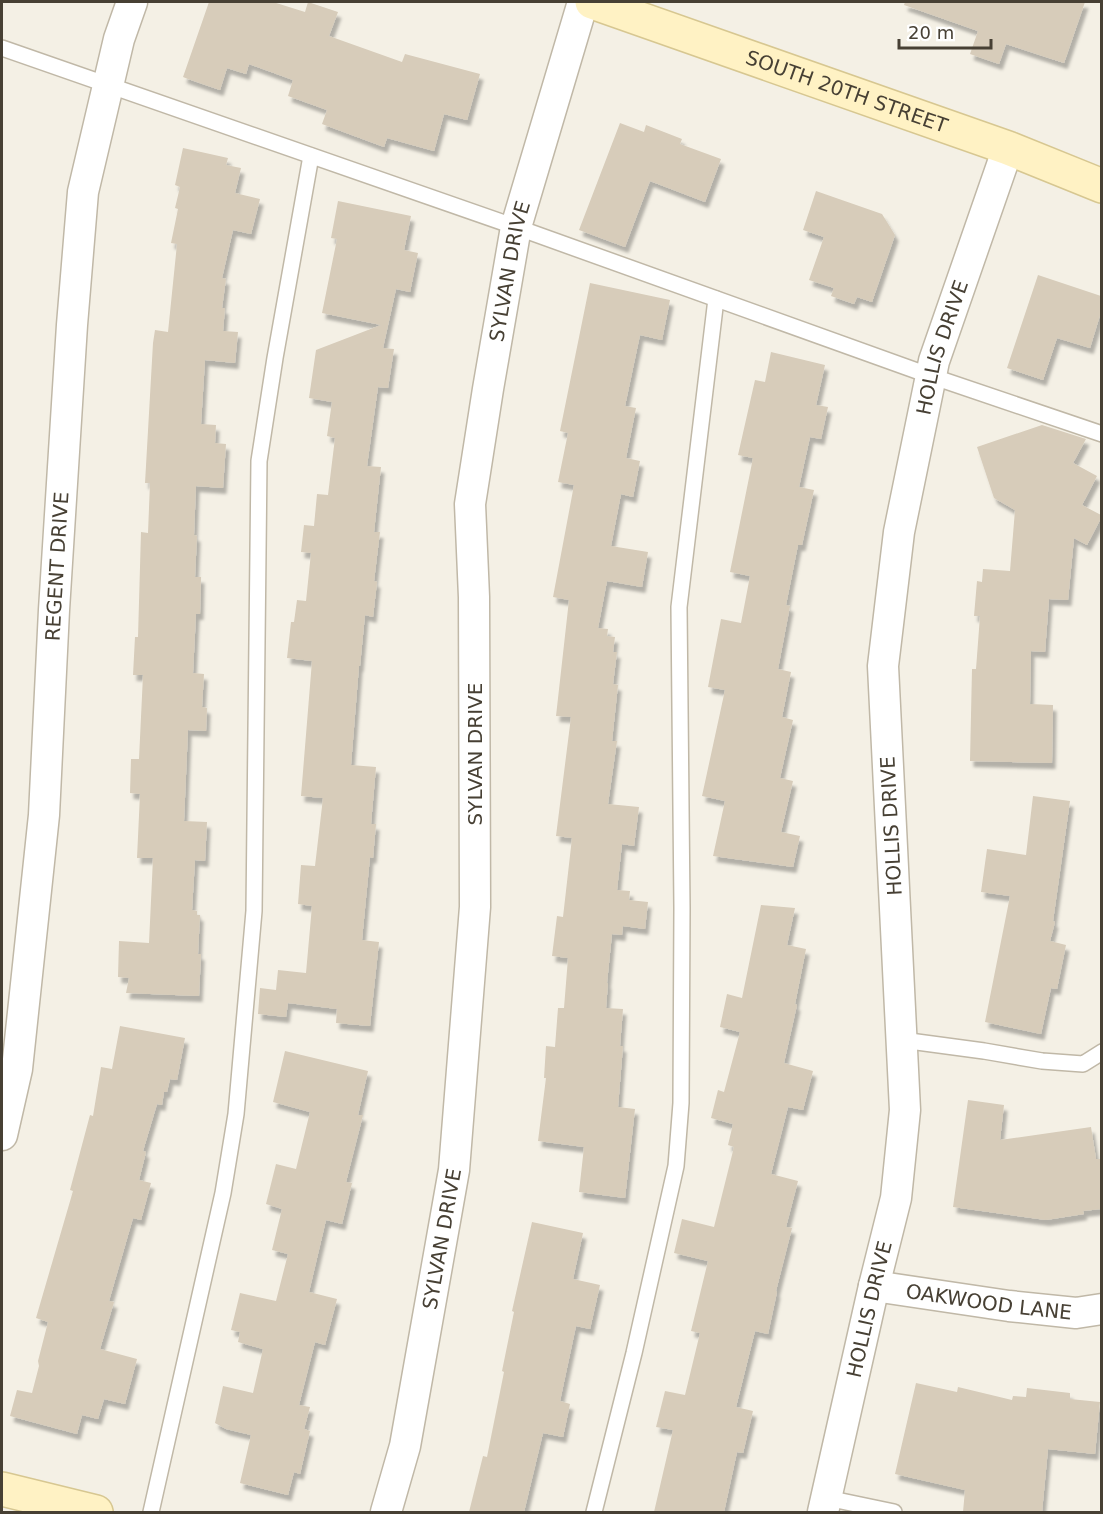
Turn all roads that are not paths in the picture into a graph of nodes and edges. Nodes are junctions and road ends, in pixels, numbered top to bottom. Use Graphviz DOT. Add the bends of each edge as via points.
graph roads {
  1 [pos="132,2"];
  2 [pos="583,2"];
  3 [pos="592,2"];
  4 [pos="2,48"];
  5 [pos="108,86"];
  6 [pos="1008,148"];
  7 [pos="311,156"];
  8 [pos="1101,186"];
  9 [pos="516,227"];
  10 [pos="716,299"];
  11 [pos="931,376"];
  12 [pos="1101,434"];
  13 [pos="902,1040"];
  14 [pos="1101,1052"];
  15 [pos="2,1135"];
  16 [pos="874,1286"];
  17 [pos="1101,1309"];
  18 [pos="2,1488"];
  19 [pos="825,1505"];
  20 [pos="96,1512"];
  21 [pos="151,1512"];
  22 [pos="386,1512"];
  23 [pos="594,1512"];
  24 [pos="894,1512"];
  1 -- 5 [label="street, REGENT DRIVE"];
  2 -- 9 [label="street, SYLVAN DRIVE"];
  3 -- 6 [label="street, SOUTH 20TH STREET"];
  4 -- 5 [label="lane"];
  5 -- 7 [label="lane"];
  5 -- 15 [label="street, REGENT DRIVE" via="83,192 44,815 17,1069"];
  6 -- 8 [label="street, SOUTH 20TH STREET"];
  6 -- 11 [label="street, HOLLIS DRIVE"];
  7 -- 9 [label="lane"];
  7 -- 21 [label="lane" via="259,461 254,911 236,1114"];
  9 -- 10 [label="lane"];
  9 -- 22 [label="street, SYLVAN DRIVE" via="470,504 475,907 454,1170 405,1446"];
  10 -- 11 [label="lane"];
  10 -- 23 [label="lane" via="679,607 681,1103 676,1166"];
  11 -- 12 [label="lane"];
  11 -- 13 [label="street, HOLLIS DRIVE" via="899,532 883,666"];
  13 -- 14 [label="lane" via="1083,1064"];
  13 -- 16 [label="street, HOLLIS DRIVE" via="905,1110 896,1198"];
  16 -- 17 [label="street, OAKWOOD LANE" via="1064,1312"];
  16 -- 19 [label="street, HOLLIS DRIVE"];
  18 -- 20 [label="street"];
  19 -- 24 [label="lane"];
}
